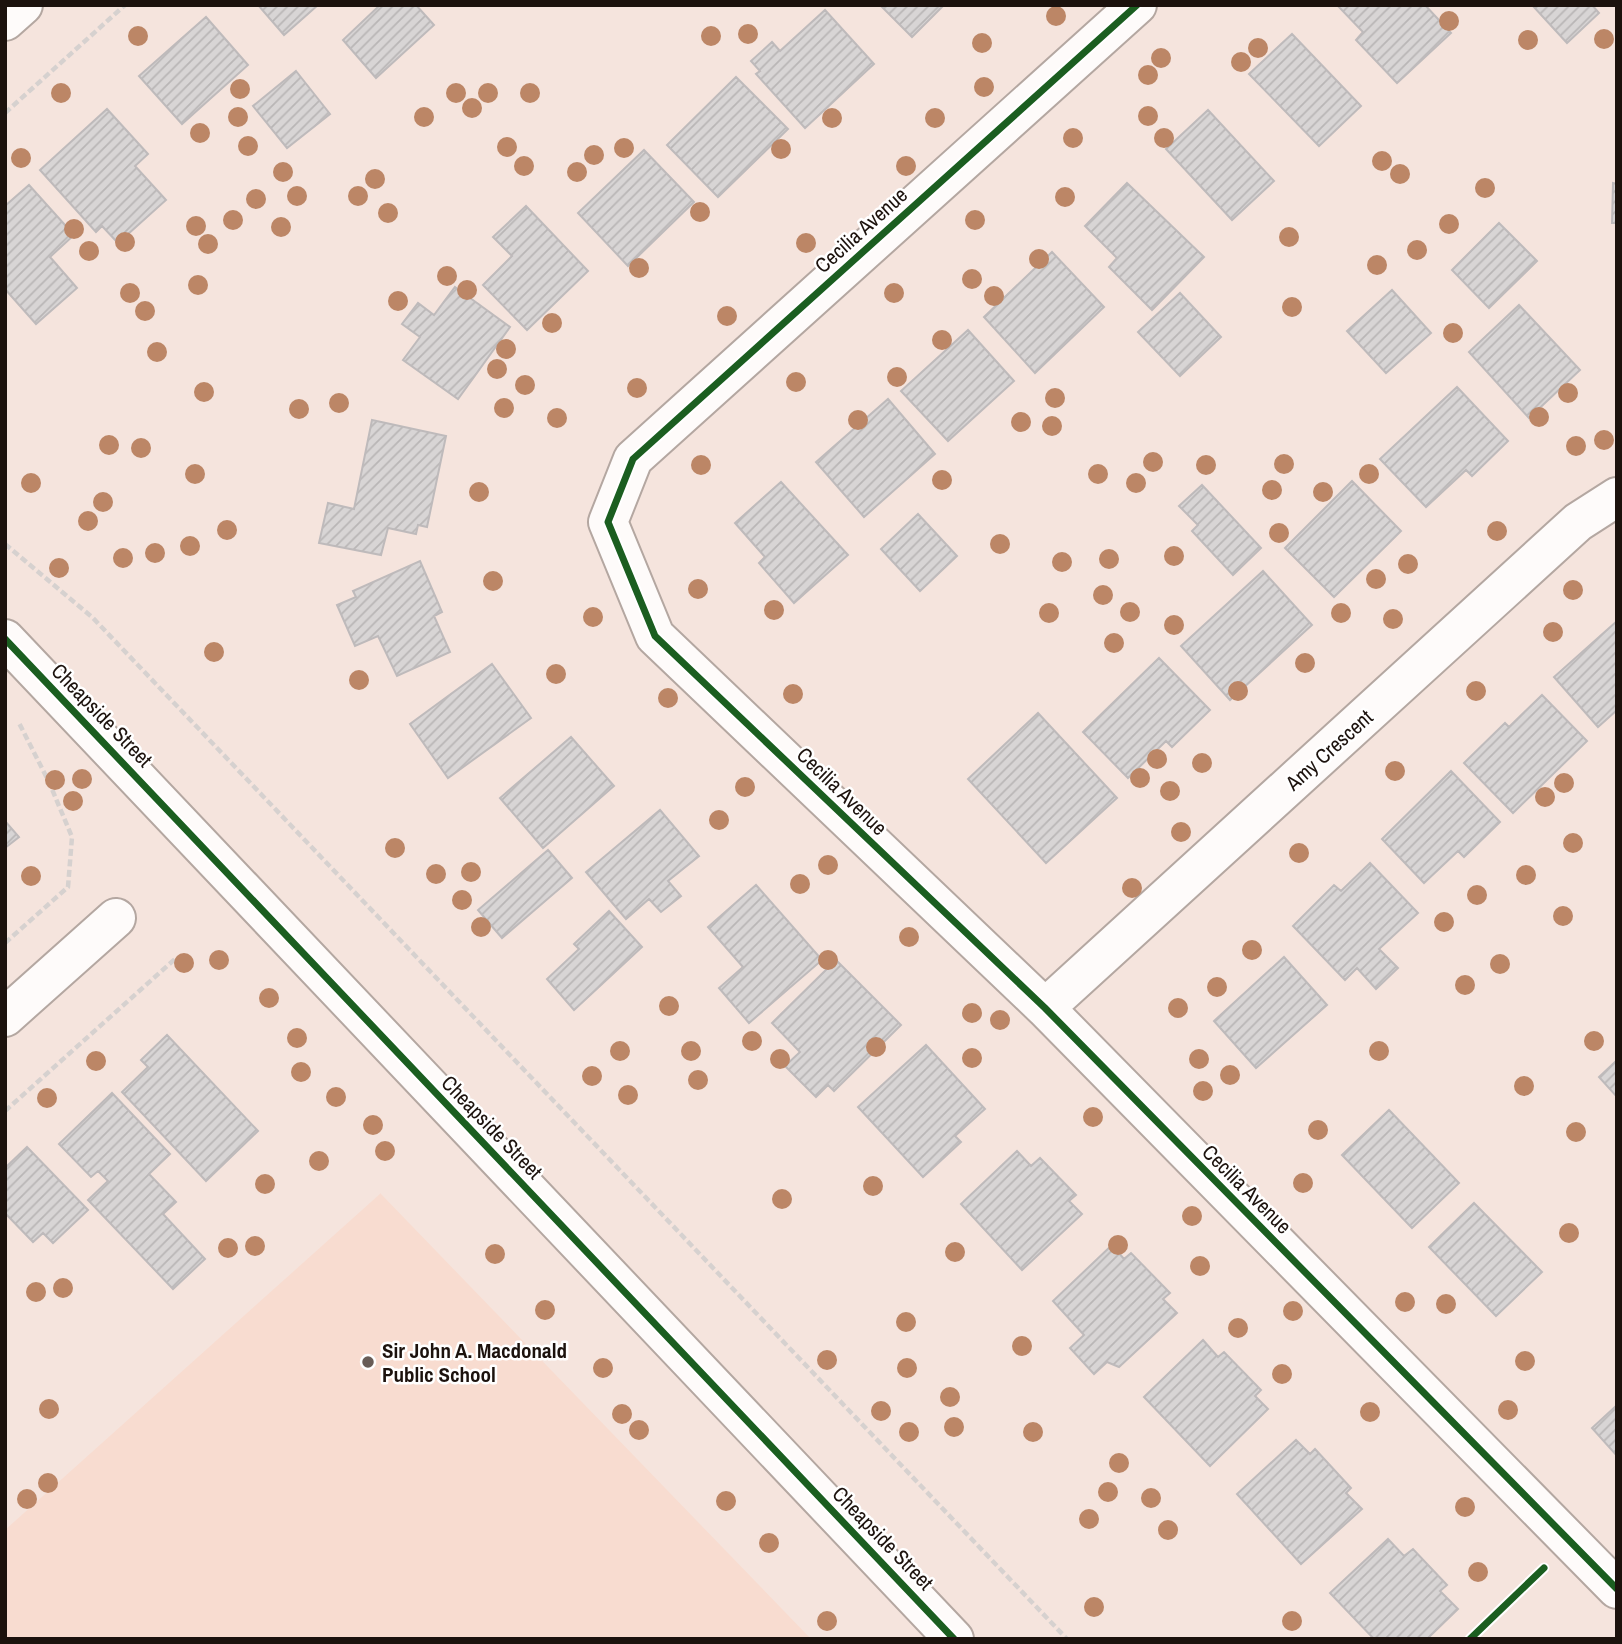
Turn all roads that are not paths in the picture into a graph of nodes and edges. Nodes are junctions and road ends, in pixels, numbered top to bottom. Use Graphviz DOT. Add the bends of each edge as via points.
graph roads {
  1 [pos="23,5"];
  2 [pos="1137,5"];
  3 [pos="5,21"];
  4 [pos="1617,497"];
  5 [pos="5,639"];
  6 [pos="117,918"];
  7 [pos="1045,1008"];
  8 [pos="5,1017"];
  9 [pos="1617,1589"];
  10 [pos="954,1639"];
  1 -- 3 [label="street"];
  2 -- 7 [label="street, Cecilia Avenue" via="634,459 608,522 655,636"];
  4 -- 7 [label="street, Amy Crescent" via="1578,522"];
  5 -- 10 [label="street, Cheapside Street"];
  6 -- 8 [label="street"];
  7 -- 9 [label="street, Cecilia Avenue"];
}
